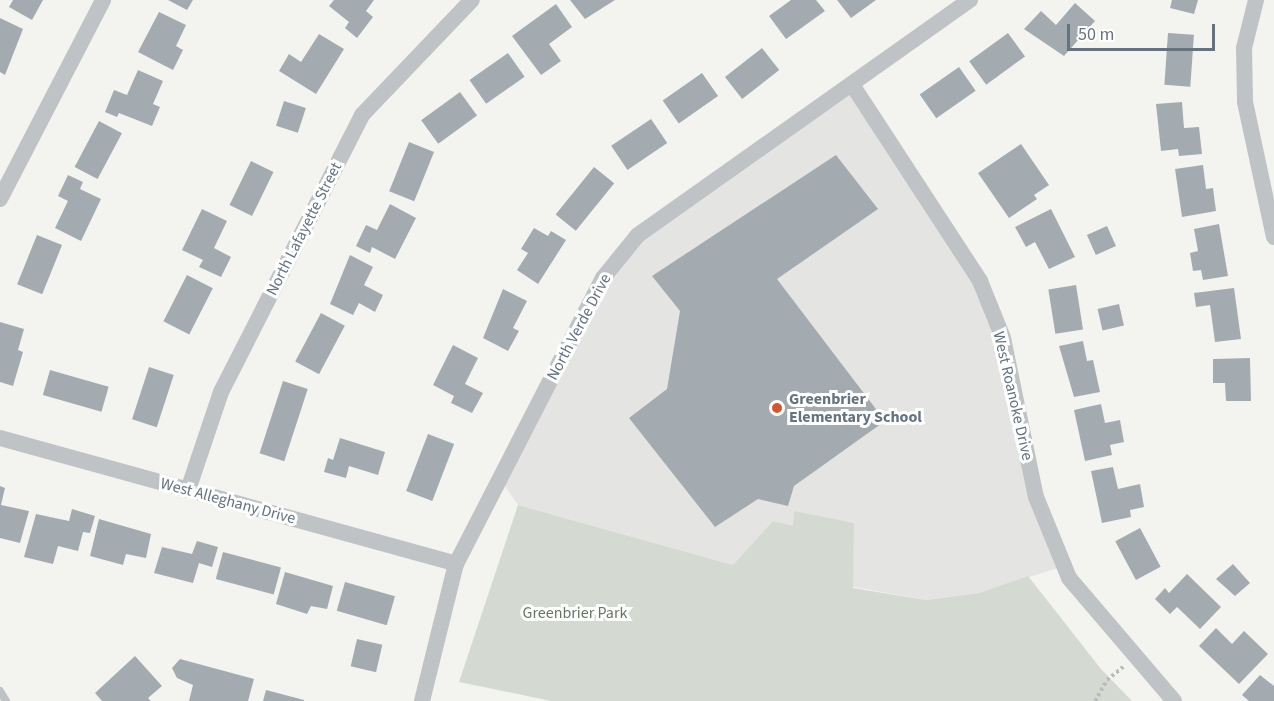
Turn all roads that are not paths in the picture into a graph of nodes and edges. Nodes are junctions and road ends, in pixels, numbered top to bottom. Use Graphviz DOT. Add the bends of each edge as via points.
graph roads {
  1 [pos="103,0"];
  2 [pos="472,0"];
  3 [pos="970,0"];
  4 [pos="1256,0"];
  5 [pos="853,86"];
  6 [pos="0,199"];
  7 [pos="1274,237"];
  8 [pos="0,438"];
  9 [pos="188,490"];
  10 [pos="456,564"];
  11 [pos="0,691"];
  12 [pos="6,701"];
  13 [pos="422,701"];
  14 [pos="1174,701"];
  1 -- 6 [label="street"];
  2 -- 9 [label="street, North Lafayette Street" via="362,115 221,392"];
  3 -- 5 [label="street, North Verde Drive"];
  4 -- 7 [label="street" via="1244,48 1245,102"];
  5 -- 10 [label="street, North Verde Drive" via="638,235 603,278"];
  5 -- 14 [label="street, West Roanoke Drive" via="980,281 1003,338 1036,496 1066,572 1134,658"];
  8 -- 9 [label="street, West Alleghany Drive"];
  9 -- 10 [label="street, West Alleghany Drive"];
  10 -- 13 [label="street, North Verde Drive"];
  11 -- 12 [label="lane"];
}
